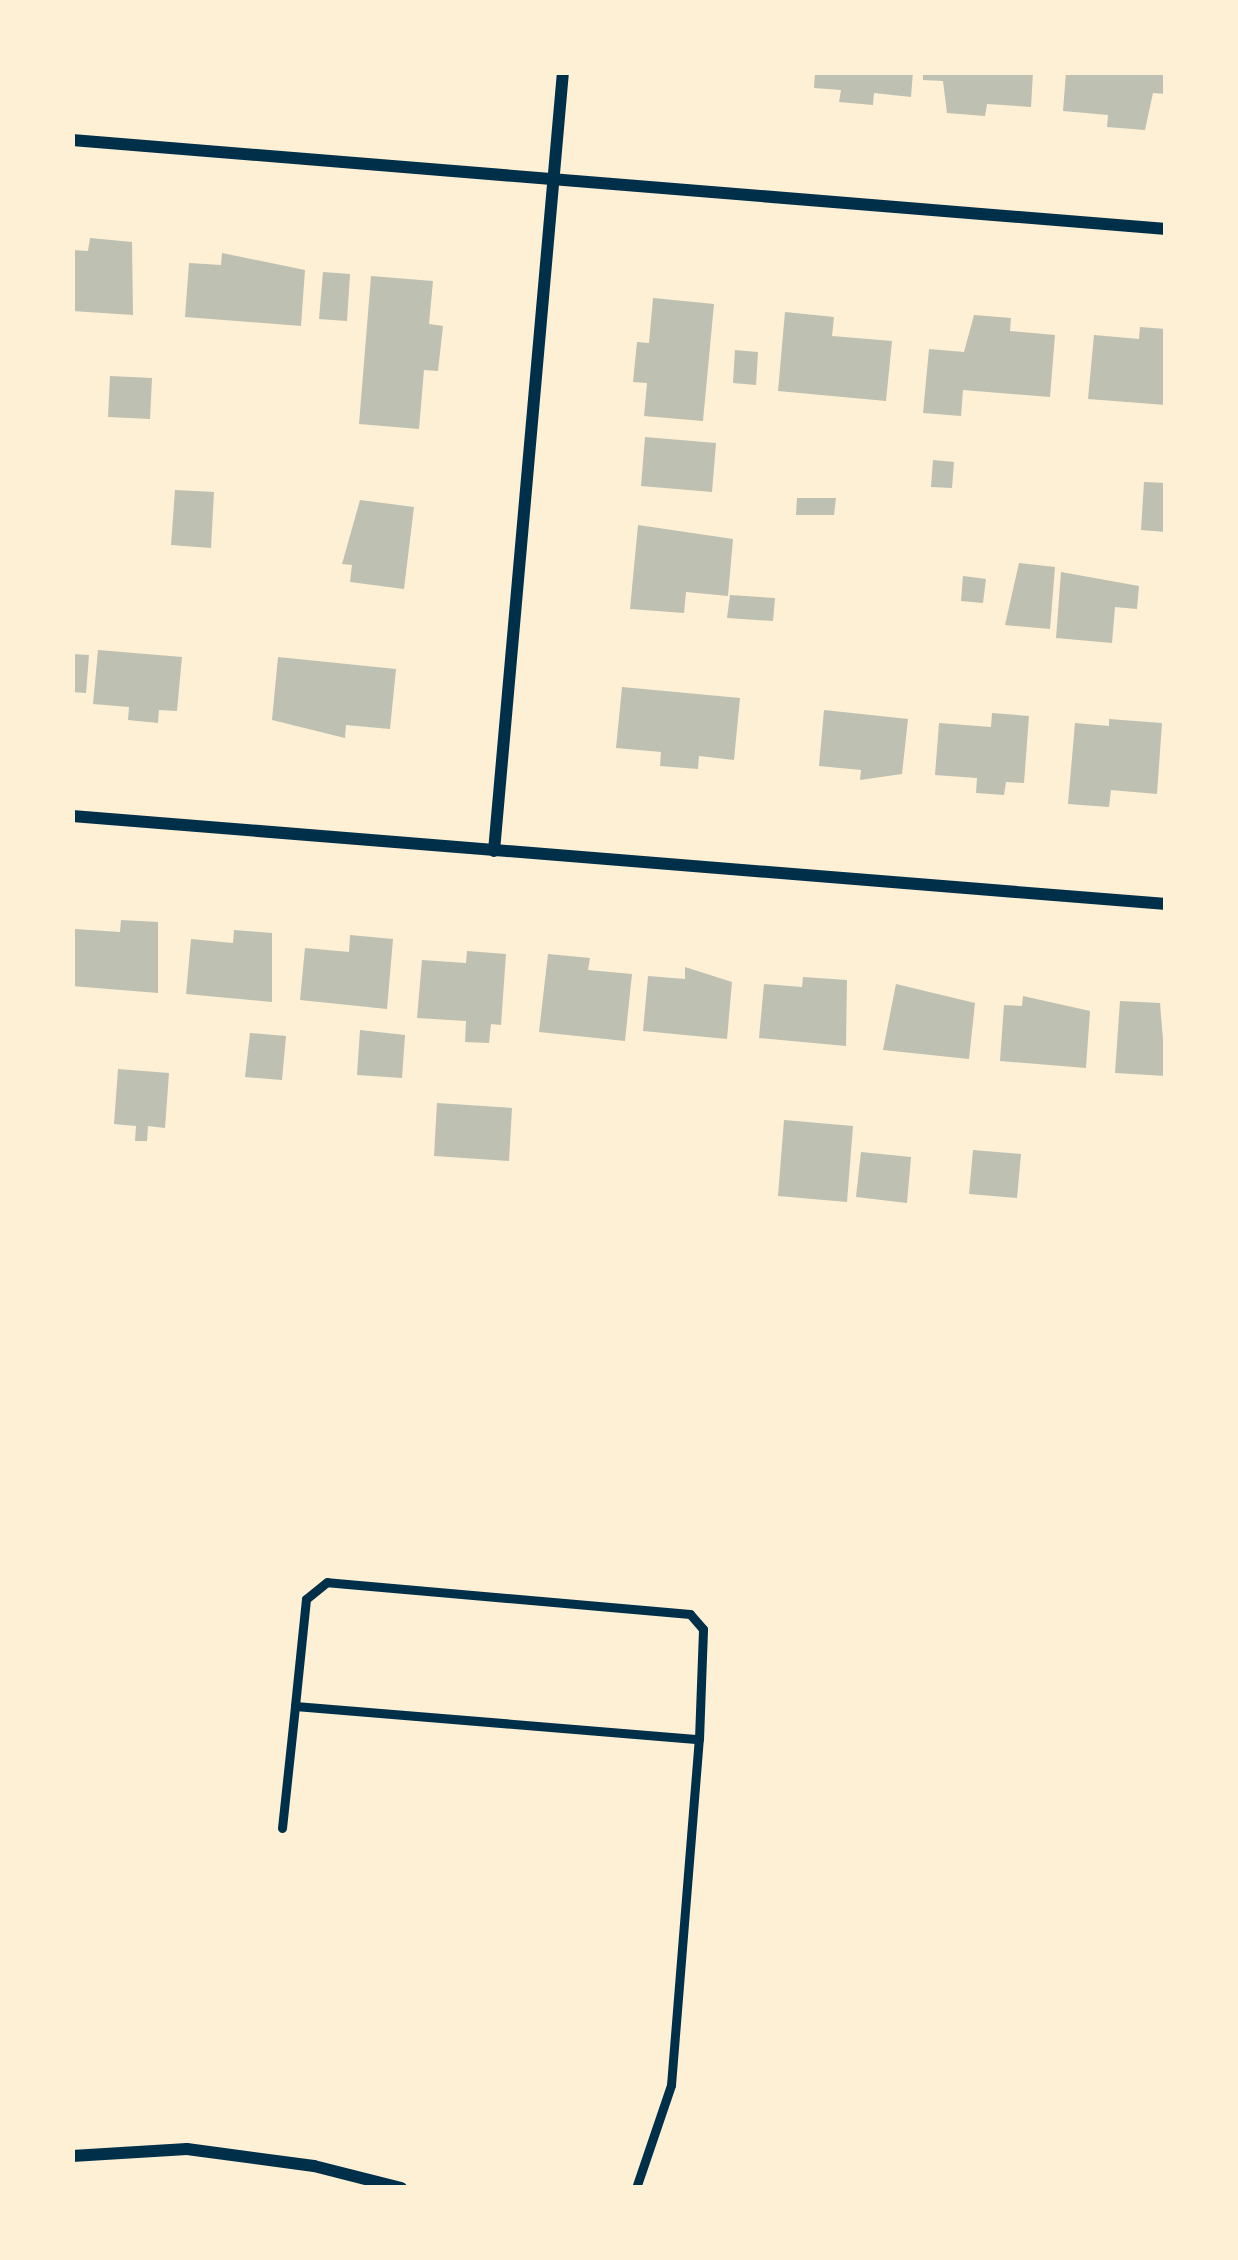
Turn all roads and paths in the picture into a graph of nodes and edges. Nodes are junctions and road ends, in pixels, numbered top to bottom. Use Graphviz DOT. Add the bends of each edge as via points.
graph roads {
  1 [pos="563,72"];
  2 [pos="72,140"];
  3 [pos="554,178"];
  4 [pos="1166,230"];
  5 [pos="72,816"];
  6 [pos="494,850"];
  7 [pos="1166,904"];
  8 [pos="295,1706"];
  9 [pos="699,1739"];
  10 [pos="282,1828"];
  11 [pos="72,2156"];
  12 [pos="367,2184"];
  13 [pos="401,2188"];
  14 [pos="635,2188"];
  1 -- 3 [label="street"];
  2 -- 3 [label="street"];
  3 -- 4 [label="street"];
  3 -- 6 [label="street"];
  5 -- 6 [label="street"];
  6 -- 7 [label="street"];
  8 -- 9 [label="lane"];
  8 -- 9 [label="lane" via="306,1599 327,1582 690,1614 703,1629"];
  8 -- 10 [label="lane"];
  9 -- 14 [label="lane" via="671,2085"];
  11 -- 12 [label="street" via="187,2149"];
  12 -- 13 [label="street"];
}
